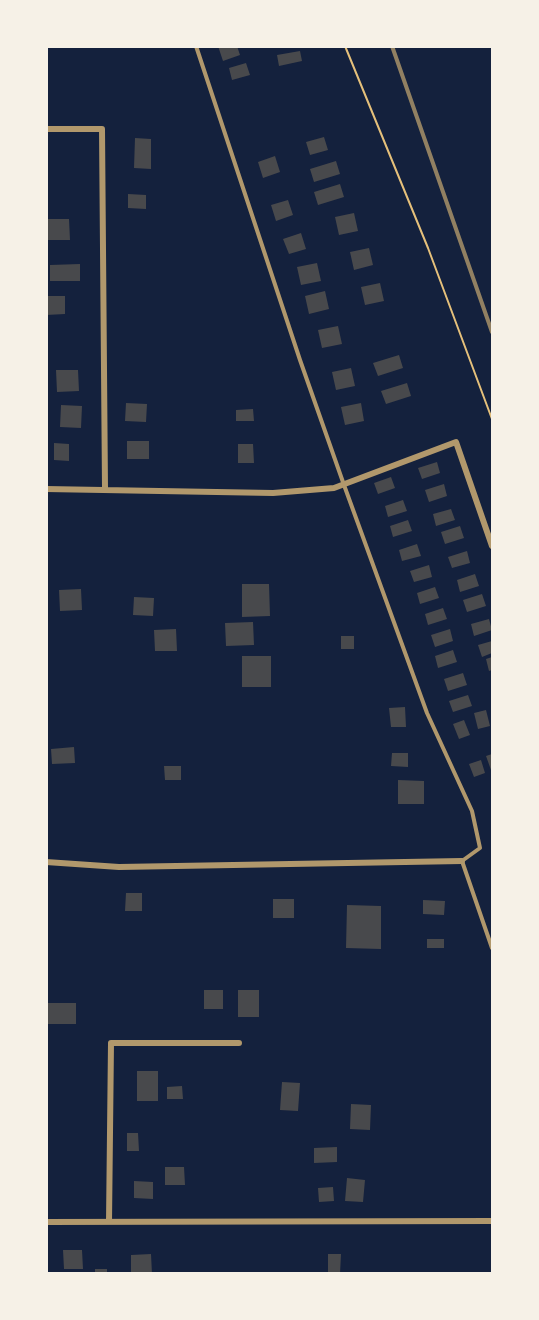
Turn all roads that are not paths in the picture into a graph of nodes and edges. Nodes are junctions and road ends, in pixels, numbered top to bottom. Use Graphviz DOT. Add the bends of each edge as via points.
graph roads {
  1 [pos="196,46"];
  2 [pos="46,129"];
  3 [pos="344,484"];
  4 [pos="46,489"];
  5 [pos="105,489"];
  6 [pos="492,546"];
  7 [pos="462,861"];
  8 [pos="46,862"];
  9 [pos="492,948"];
  10 [pos="239,1043"];
  11 [pos="492,1221"];
  12 [pos="46,1222"];
  13 [pos="109,1222"];
  1 -- 3 [label="lane"];
  2 -- 5 [label="street" via="102,129"];
  3 -- 5 [label="street" via="273,494"];
  3 -- 6 [label="street" via="456,442"];
  3 -- 7 [label="lane" via="427,713 472,811 480,848"];
  4 -- 5 [label="street"];
  7 -- 8 [label="street" via="119,867"];
  7 -- 9 [label="lane"];
  10 -- 13 [label="street" via="111,1043"];
  11 -- 13 [label="street"];
  12 -- 13 [label="street"];
}
